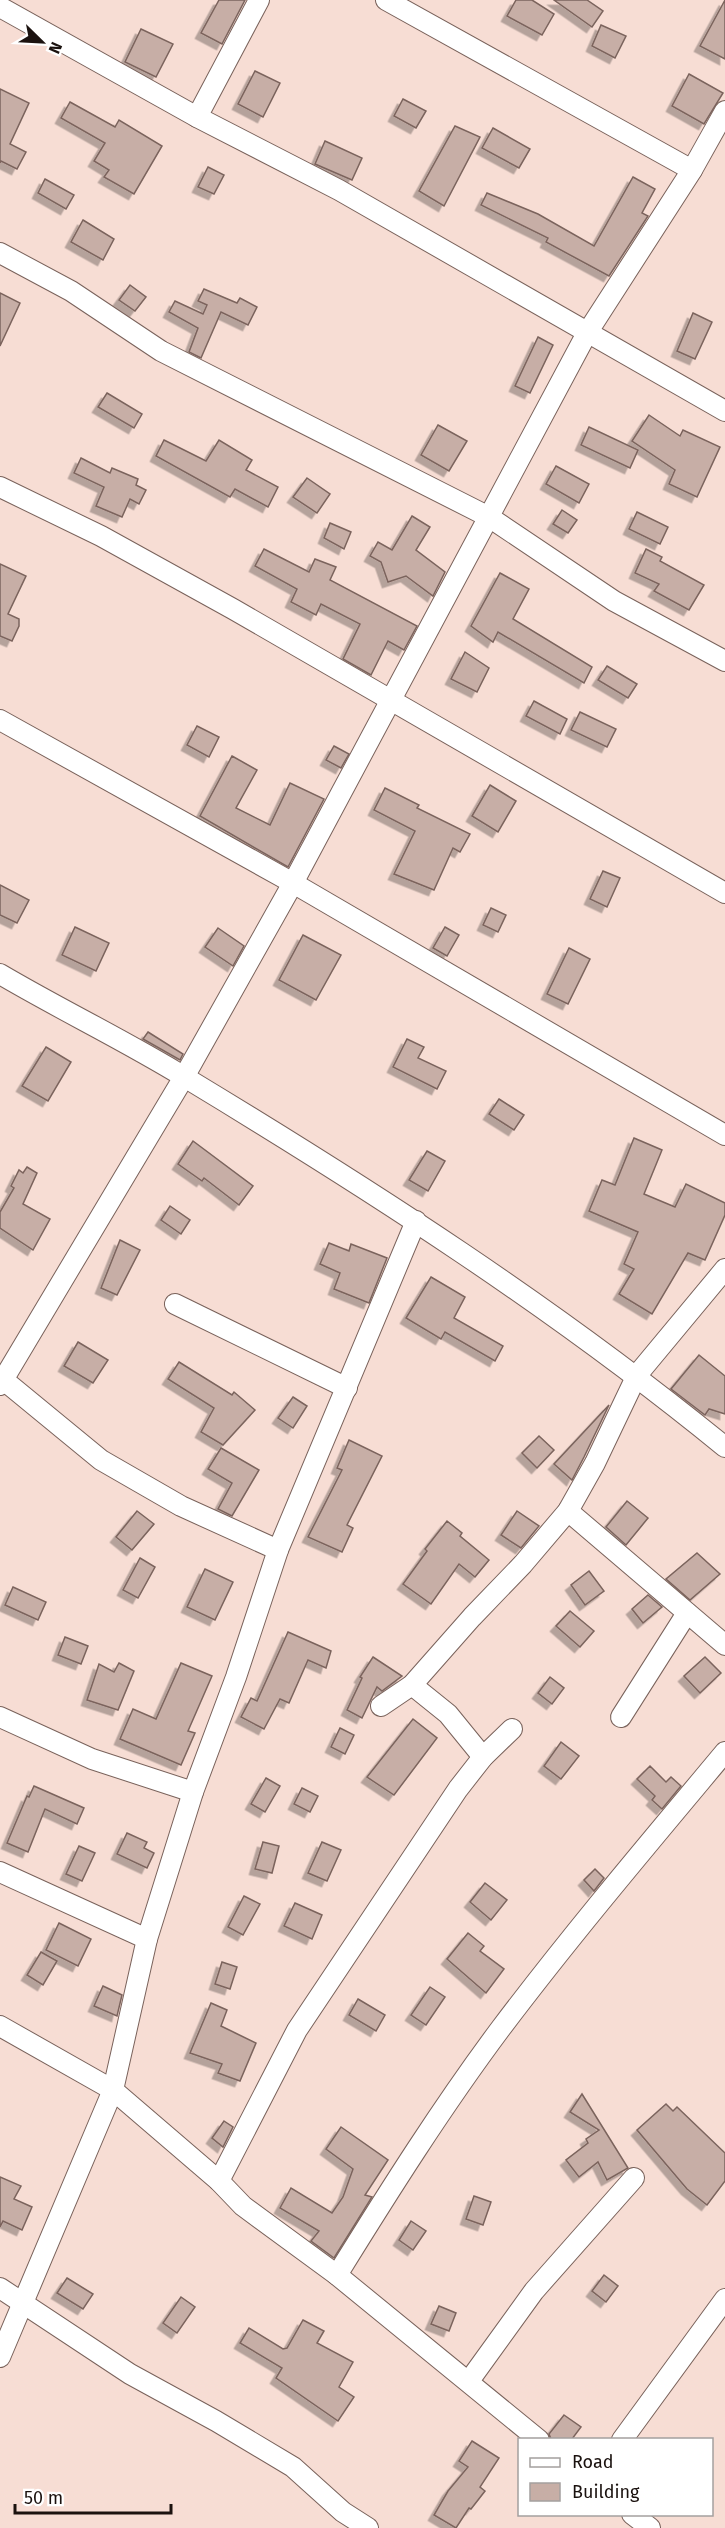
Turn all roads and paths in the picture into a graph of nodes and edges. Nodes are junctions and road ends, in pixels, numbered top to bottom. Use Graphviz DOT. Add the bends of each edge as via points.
graph roads {
  1 [pos="259,0"];
  2 [pos="386,0"];
  3 [pos="0,7"];
  4 [pos="725,111"];
  5 [pos="197,117"];
  6 [pos="692,170"];
  7 [pos="0,253"];
  8 [pos="587,333"];
  9 [pos="725,411"];
  10 [pos="0,487"];
  11 [pos="489,517"];
  12 [pos="725,661"];
  13 [pos="392,698"];
  14 [pos="0,720"];
  15 [pos="293,883"];
  16 [pos="725,892"];
  17 [pos="0,974"];
  18 [pos="184,1077"];
  19 [pos="725,1135"];
  20 [pos="416,1221"];
  21 [pos="725,1269"];
  22 [pos="175,1304"];
  23 [pos="638,1376"];
  24 [pos="1,1381"];
  25 [pos="347,1388"];
  26 [pos="725,1447"];
  27 [pos="568,1511"];
  28 [pos="278,1550"];
  29 [pos="687,1613"];
  30 [pos="725,1645"];
  31 [pos="412,1685"];
  32 [pos="381,1706"];
  33 [pos="0,1717"];
  34 [pos="621,1717"];
  35 [pos="512,1729"];
  36 [pos="725,1752"];
  37 [pos="483,1757"];
  38 [pos="193,1792"];
  39 [pos="0,1872"];
  40 [pos="147,1939"];
  41 [pos="0,2026"];
  42 [pos="113,2090"];
  43 [pos="634,2178"];
  44 [pos="219,2181"];
  45 [pos="337,2275"];
  46 [pos="0,2288"];
  47 [pos="725,2299"];
  48 [pos="21,2302"];
  49 [pos="0,2357"];
  50 [pos="469,2381"];
  51 [pos="538,2438"];
  52 [pos="623,2438"];
  53 [pos="635,2516"];
  54 [pos="368,2528"];
  55 [pos="650,2528"];
  1 -- 5 [label="street"];
  2 -- 6 [label="street"];
  3 -- 5 [label="street"];
  4 -- 6 [label="street"];
  5 -- 8 [label="street" via="339,190"];
  6 -- 8 [label="street"];
  7 -- 11 [label="street" via="71,291 161,351"];
  8 -- 9 [label="street"];
  8 -- 11 [label="street"];
  10 -- 13 [label="street" via="101,536"];
  11 -- 12 [label="street" via="614,601"];
  11 -- 13 [label="street"];
  13 -- 15 [label="street"];
  13 -- 16 [label="street"];
  14 -- 15 [label="street"];
  15 -- 18 [label="street"];
  15 -- 19 [label="street"];
  17 -- 18 [label="street"];
  18 -- 20 [label="street"];
  18 -- 24 [label="street"];
  20 -- 23 [label="street"];
  20 -- 25 [label="street"];
  21 -- 23 [label="street"];
  22 -- 25 [label="street"];
  23 -- 26 [label="street"];
  23 -- 27 [label="street"];
  24 -- 28 [label="street" via="101,1460 181,1506"];
  25 -- 28 [label="street"];
  27 -- 29 [label="street"];
  27 -- 31 [label="street"];
  28 -- 38 [label="street"];
  29 -- 30 [label="street"];
  29 -- 34 [label="street"];
  31 -- 32 [label="street"];
  31 -- 37 [label="street" via="448,1714"];
  33 -- 38 [label="street" via="92,1759"];
  35 -- 37 [label="street"];
  36 -- 45 [label="street" via="500,2030 406,2164"];
  37 -- 44 [label="street" via="297,2030"];
  38 -- 40 [label="street"];
  39 -- 40 [label="street"];
  40 -- 42 [label="street"];
  41 -- 42 [label="street"];
  42 -- 44 [label="street"];
  42 -- 48 [label="street"];
  43 -- 50 [label="street" via="534,2291"];
  44 -- 45 [label="street" via="243,2206"];
  45 -- 50 [label="street"];
  46 -- 48 [label="street"];
  47 -- 52 [label="street"];
  48 -- 49 [label="street"];
  48 -- 54 [label="street" via="130,2374 293,2467 343,2512"];
  50 -- 51 [label="street"];
  53 -- 55 [label="street"];
}
